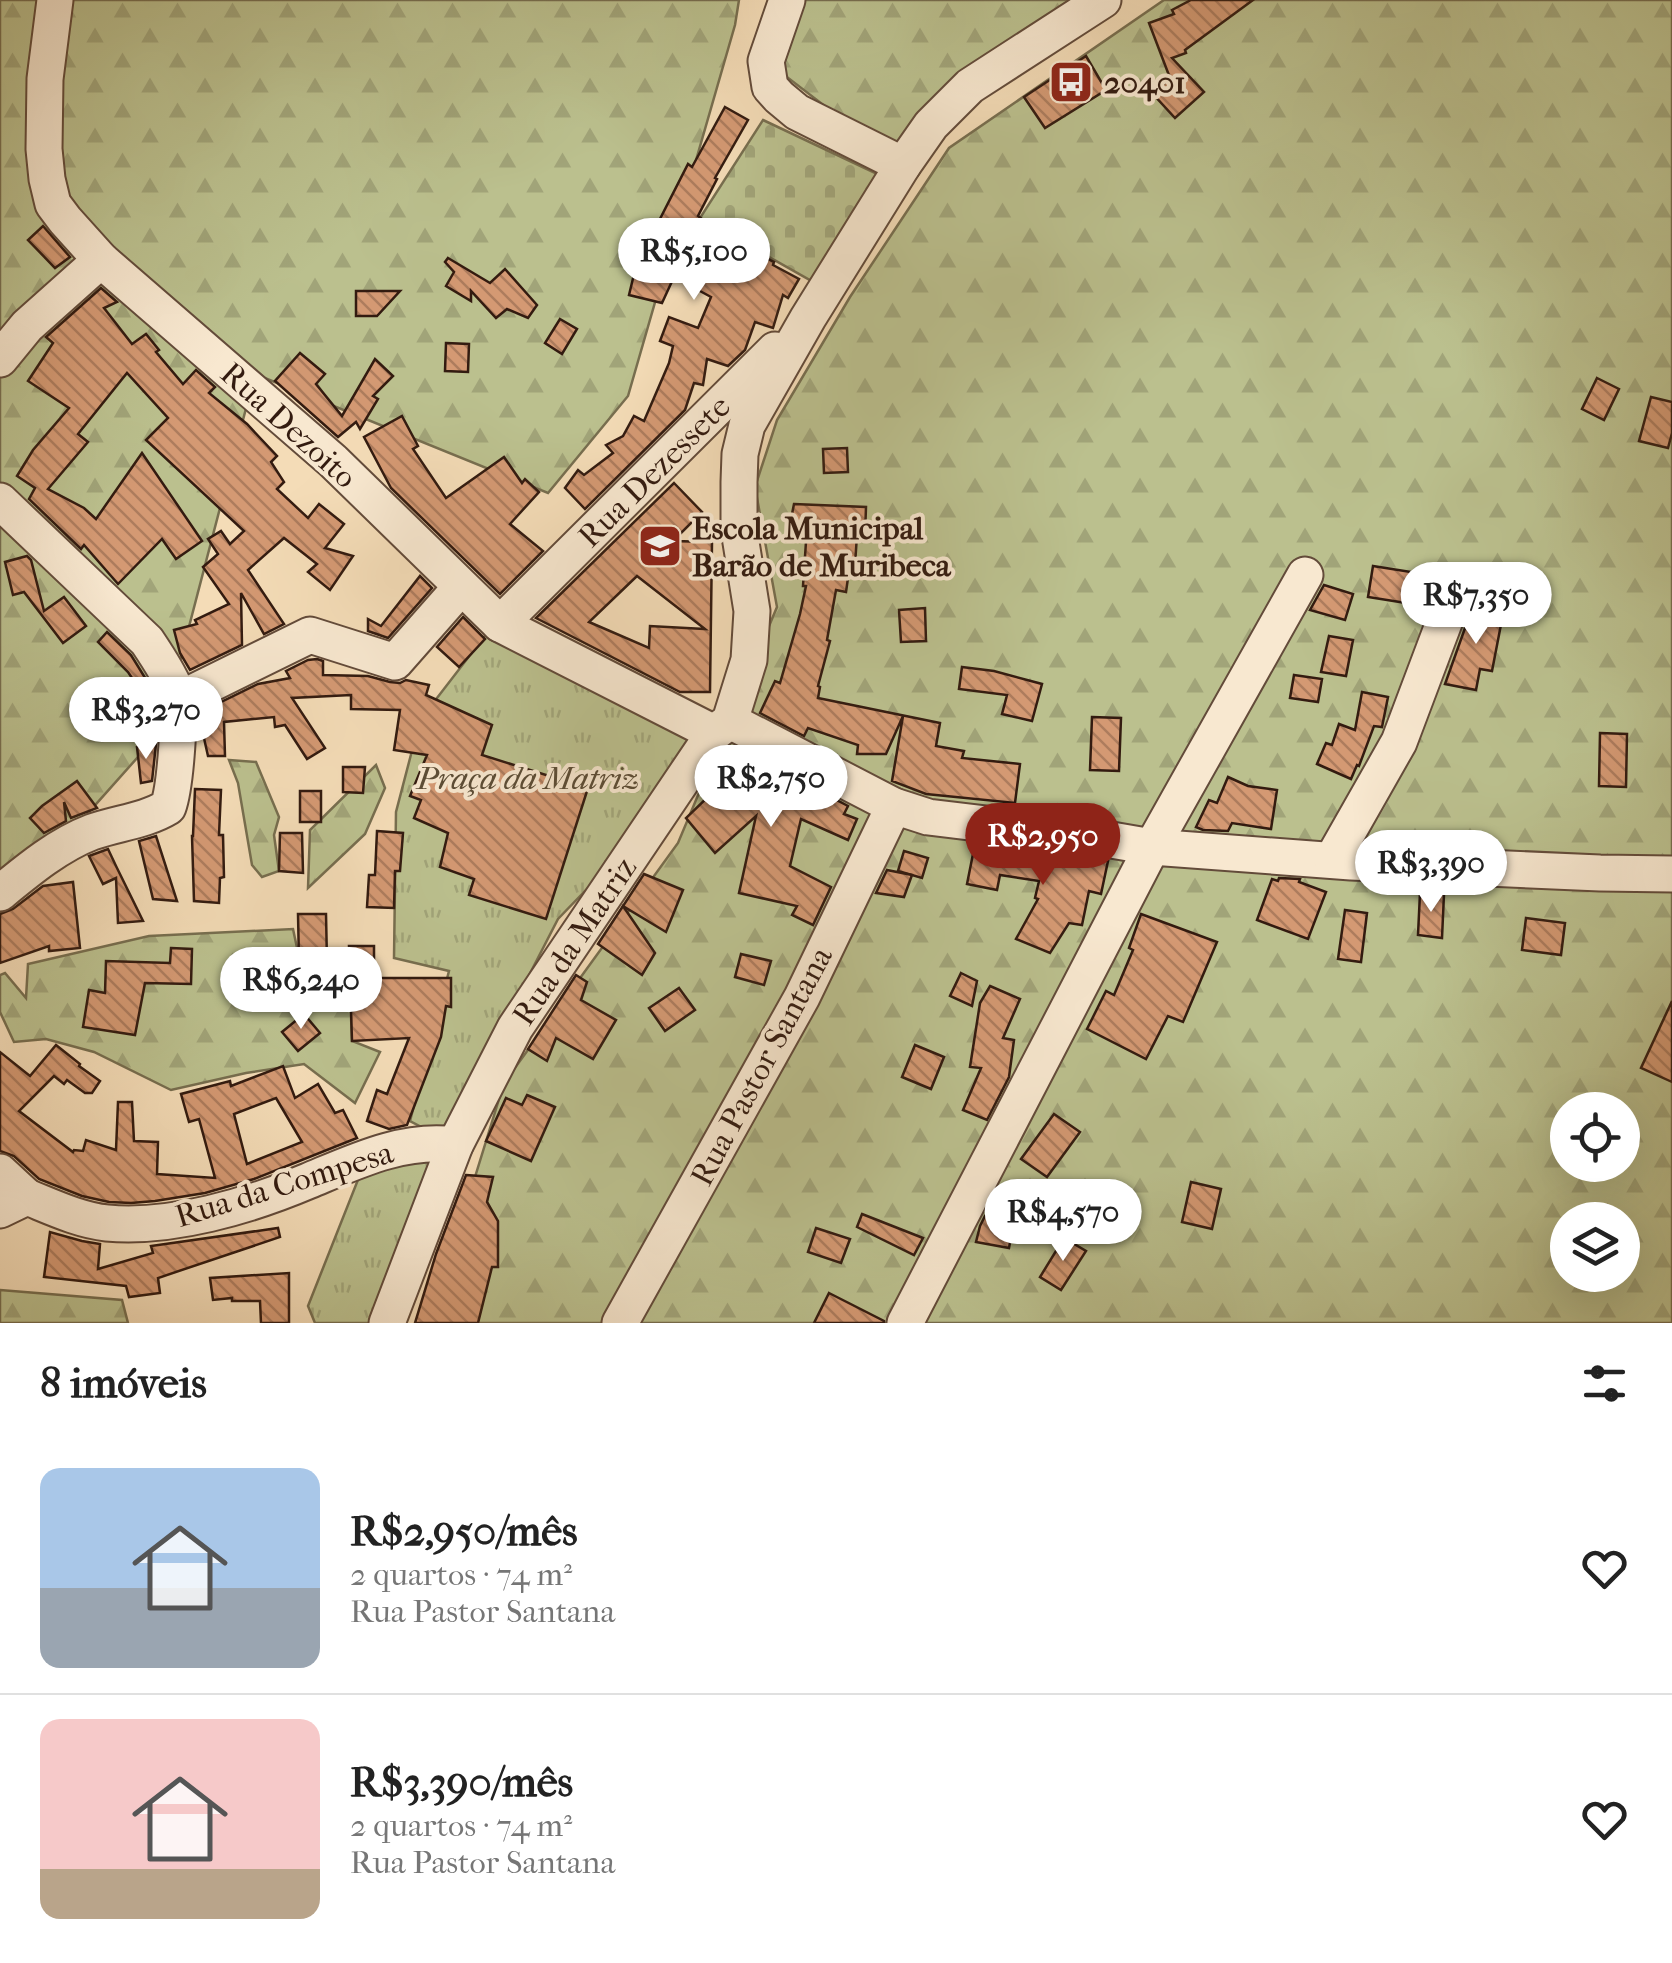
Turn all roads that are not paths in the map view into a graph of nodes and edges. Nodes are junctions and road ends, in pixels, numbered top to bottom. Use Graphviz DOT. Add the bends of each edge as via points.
graph roads {
  1 [pos="55,0"];
  2 [pos="788,0"];
  3 [pos="1103,0"];
  4 [pos="904,165"];
  5 [pos="101,260"];
  6 [pos="808,318"];
  7 [pos="0,359"];
  8 [pos="0,501"];
  9 [pos="1305,575"];
  10 [pos="461,588"];
  11 [pos="1454,596"];
  12 [pos="500,624"];
  13 [pos="178,700"];
  14 [pos="722,727"];
  15 [pos="894,806"];
  16 [pos="1152,847"];
  17 [pos="1332,860"];
  18 [pos="1672,874"];
  19 [pos="0,893"];
  20 [pos="455,1145"];
  21 [pos="0,1172"];
  22 [pos="13,1204"];
  23 [pos="387,1323"];
  24 [pos="620,1323"];
  25 [pos="905,1323"];
  1 -- 5 [label="street, Rua Dezoito" via="45,78 47,180 53,204"];
  2 -- 4 [label="street" via="766,61 770,87 798,112"];
  3 -- 4 [label="street, Rua da Matriz" via="970,86"];
  4 -- 6 [label="street, Rua da Matriz"];
  5 -- 7 [label="street"];
  5 -- 10 [label="street, Rua Dezoito" via="333,461"];
  6 -- 12 [label="street, Rua Dezessete"];
  6 -- 14 [label="street, Rua da Matriz" via="747,425 740,454 739,530 752,611 749,660"];
  8 -- 13 [label="street" via="147,641"];
  9 -- 16 [label="street"];
  10 -- 12 [label="street, Rua Dezoito"];
  10 -- 13 [label="street" via="395,662 310,635"];
  11 -- 17 [label="street" via="1399,742"];
  12 -- 14 [label="street, Rua Dezoito"];
  13 -- 19 [label="street" via="168,807 90,833"];
  14 -- 15 [label="street"];
  14 -- 20 [label="street, Rua da Matriz" via="515,1028"];
  15 -- 16 [label="street" via="928,817"];
  15 -- 24 [label="street, Rua Pastor Santana" via="802,997"];
  16 -- 17 [label="street"];
  16 -- 25 [label="street"];
  17 -- 18 [label="street"];
  20 -- 22 [label="street, Rua da Compesa" via="370,1156 216,1212 146,1224 105,1223"];
  20 -- 23 [label="street, Rua da Matriz"];
  21 -- 22 [label="street"];
}
